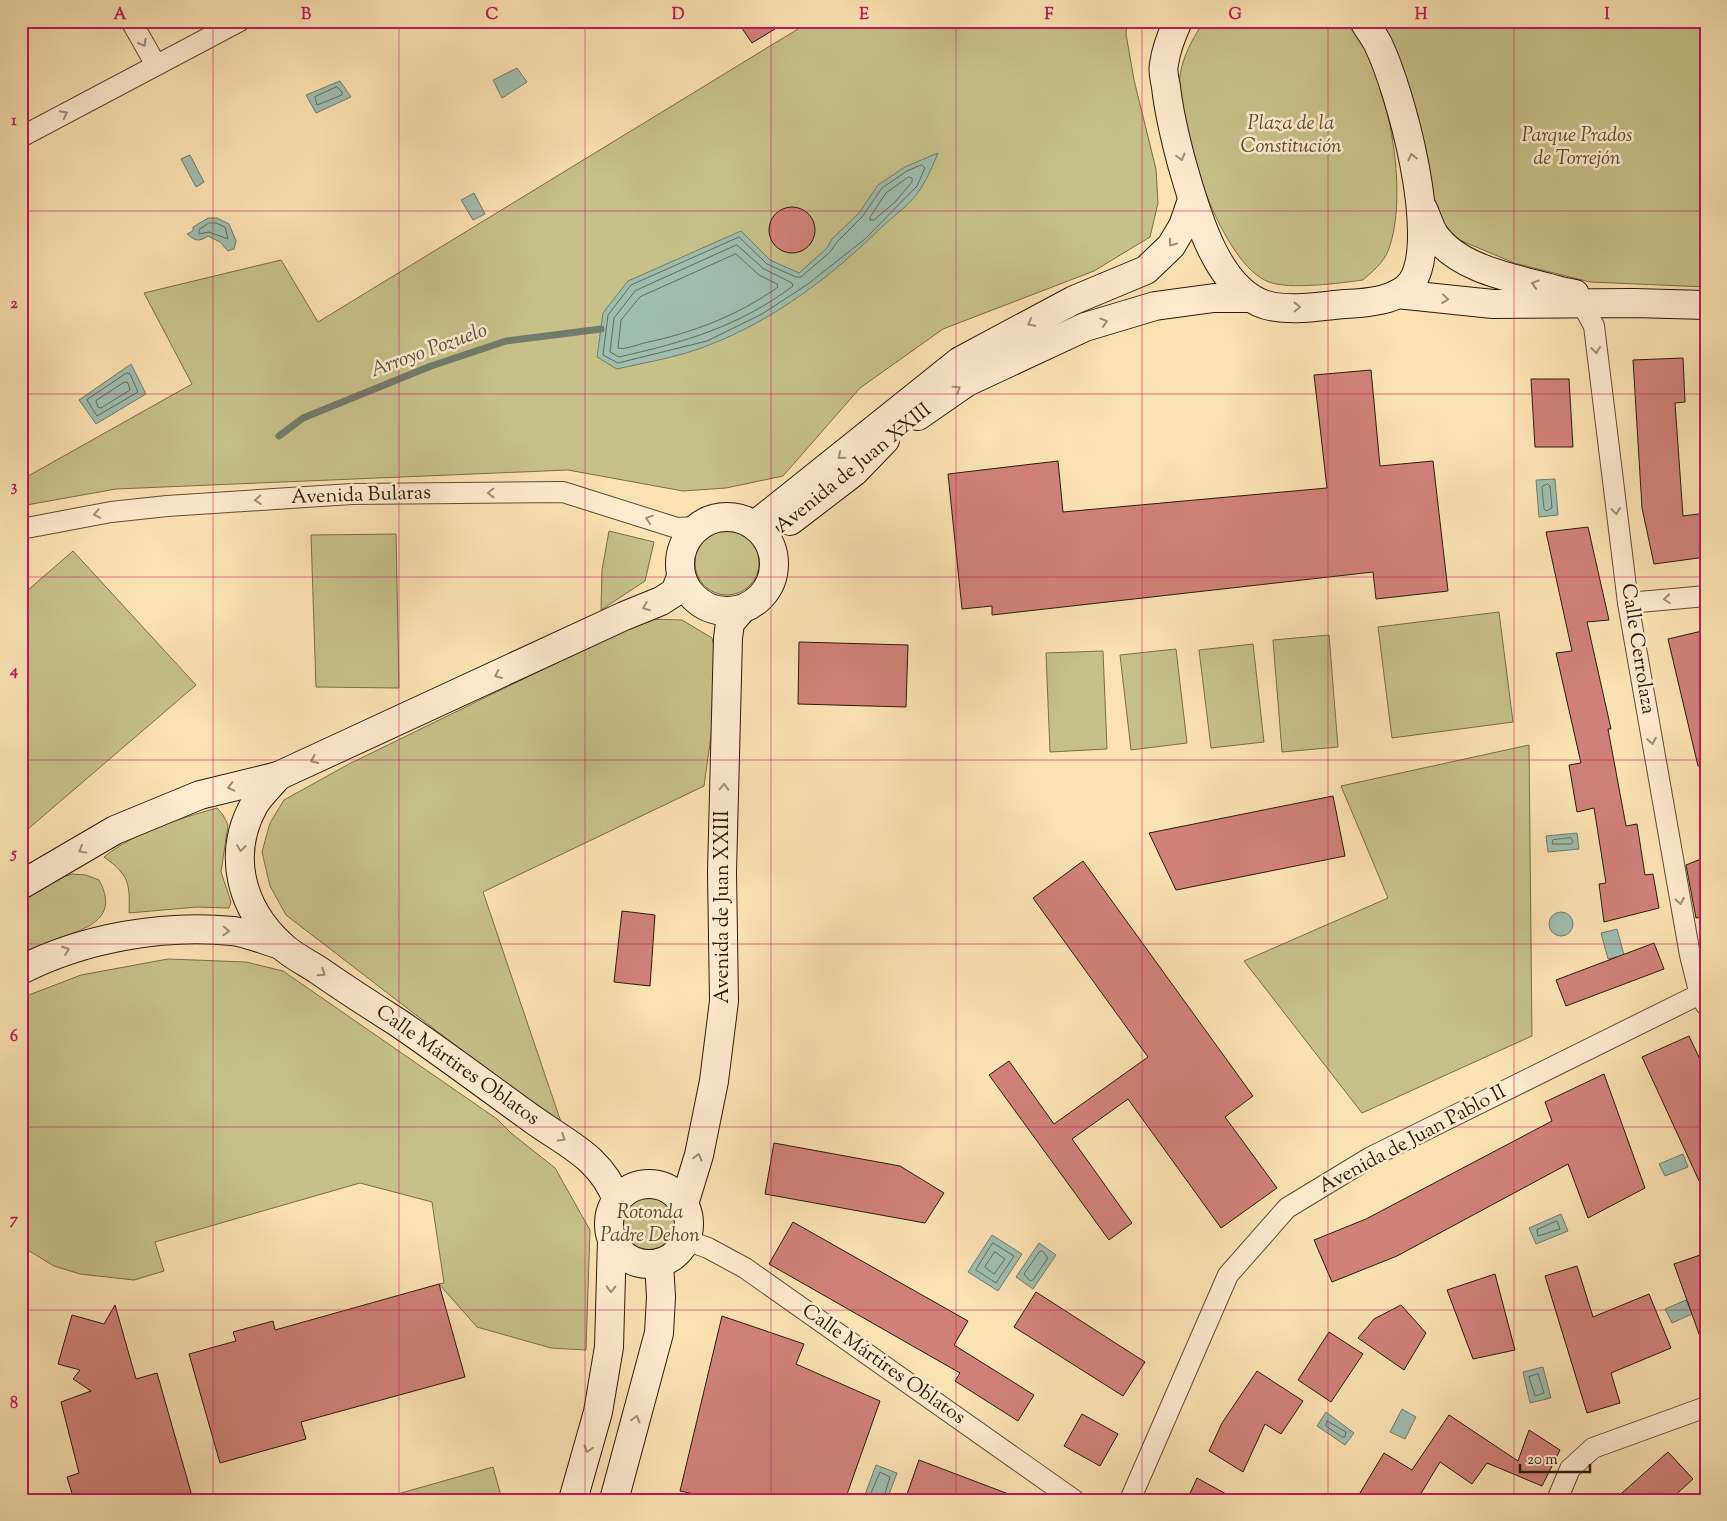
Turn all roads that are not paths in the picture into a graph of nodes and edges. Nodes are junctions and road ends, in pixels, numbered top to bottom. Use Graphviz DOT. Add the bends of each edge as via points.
graph roads {
  1 [pos="131,21"];
  2 [pos="240,21"];
  3 [pos="1161,21"];
  4 [pos="1178,21"];
  5 [pos="1364,21"];
  6 [pos="1374,33"];
  7 [pos="156,65"];
  8 [pos="1163,65"];
  9 [pos="21,137"];
  10 [pos="1192,200"];
  11 [pos="1421,204"];
  12 [pos="1397,294"];
  13 [pos="1249,298"];
  14 [pos="1634,303"];
  15 [pos="1582,304"];
  16 [pos="1706,306"];
  17 [pos="696,528"];
  18 [pos="21,529"];
  19 [pos="761,532"];
  20 [pos="681,578"];
  21 [pos="1706,596"];
  22 [pos="1628,603"];
  23 [pos="741,610"];
  24 [pos="278,776"];
  25 [pos="21,885"];
  26 [pos="281,945"];
  27 [pos="21,970"];
  28 [pos="1704,997"];
  29 [pos="617,1200"];
  30 [pos="684,1204"];
  31 [pos="612,1240"];
  32 [pos="686,1240"];
  33 [pos="659,1263"];
  34 [pos="1706,1407"];
  35 [pos="573,1500"];
  36 [pos="614,1500"];
  37 [pos="1074,1500"];
  38 [pos="1130,1500"];
  39 [pos="1557,1500"];
  1 -- 7 [label="street, one-way"];
  2 -- 7 [label="street"];
  3 -- 8 [label="main road"];
  4 -- 8 [label="main road"];
  5 -- 6 [label="main road"];
  11 -- 6 [label="main road, one-way" via="1399,104"];
  9 -- 7 [label="street, one-way"];
  8 -- 10 [label="main road, one-way" via="1169,115"];
  10 -- 13 [label="main road" via="1210,247 1224,271"];
  10 -- 19 [label="main road, Avenida de Juan XXIII, one-way" via="1183,226 1171,246 1146,270 1074,300 960,361"];
  11 -- 12 [label="main road" via="1422,249 1418,268 1411,282"];
  14 -- 11 [label="main road, one-way" via="1560,291 1466,263 1444,247 1433,232"];
  13 -- 12 [label="main road, one-way" via="1267,305 1293,307 1370,302"];
  12 -- 15 [label="main road, one-way" via="1493,304"];
  19 -- 13 [label="main road, Avenida de Juan XXIII, one-way" via="854,472 894,432 966,382 1085,327 1156,306 1214,298"];
  14 -- 15 [label="main road"];
  14 -- 16 [label="main road"];
  15 -- 22 [label="street, Calle Cerrolaza, one-way" via="1594,326"];
  17 -- 18 [label="street, Avenida Bularas, one-way" via="677,528 563,492 352,494 196,504 111,512"];
  17 -- 19 [label="main road, Avenida de Juan XXIII" via="710,520 725,517 740,518"];
  17 -- 20 [label="main road" via="680,553"];
  19 -- 23 [label="main road, Avenida de Juan XXIII" via="773,552 775,567 772,581 765,594"];
  20 -- 23 [label="main road" via="690,594 704,606 722,612"];
  20 -- 24 [label="main road, one-way" via="675,592 661,602 624,616"];
  21 -- 22 [label="street, one-way"];
  22 -- 28 [label="street, Calle Cerrolaza, one-way" via="1686,936"];
  30 -- 23 [label="main road, Avenida de Juan XXIII, one-way" via="699,1155 714,1081 724,1001 722,872 728,638 730,623"];
  24 -- 25 [label="main road, one-way" via="200,795 124,827"];
  24 -- 26 [label="main road, one-way" via="255,804 243,830 239,860 244,893 259,921"];
  27 -- 26 [label="main road, one-way" via="72,948 163,929 235,931"];
  26 -- 29 [label="main road, Calle Mártires Oblatos, one-way" via="580,1149 606,1178"];
  28 -- 38 [label="street, Avenida de Juan Pablo II" via="1371,1157 1287,1208 1228,1275"];
  29 -- 30 [label="main road" via="627,1191 653,1184 676,1194"];
  29 -- 31 [label="main road" via="609,1226"];
  30 -- 32 [label="main road" via="689,1228"];
  31 -- 33 [label="main road" via="631,1260 644,1264"];
  31 -- 35 [label="main road, one-way" via="609,1346 598,1412"];
  32 -- 33 [label="main road" via="670,1259"];
  32 -- 37 [label="street, Calle Mártires Oblatos" via="745,1268"];
  36 -- 33 [label="main road, one-way" via="658,1333"];
  34 -- 39 [label="street" via="1594,1448 1570,1469"];
}
